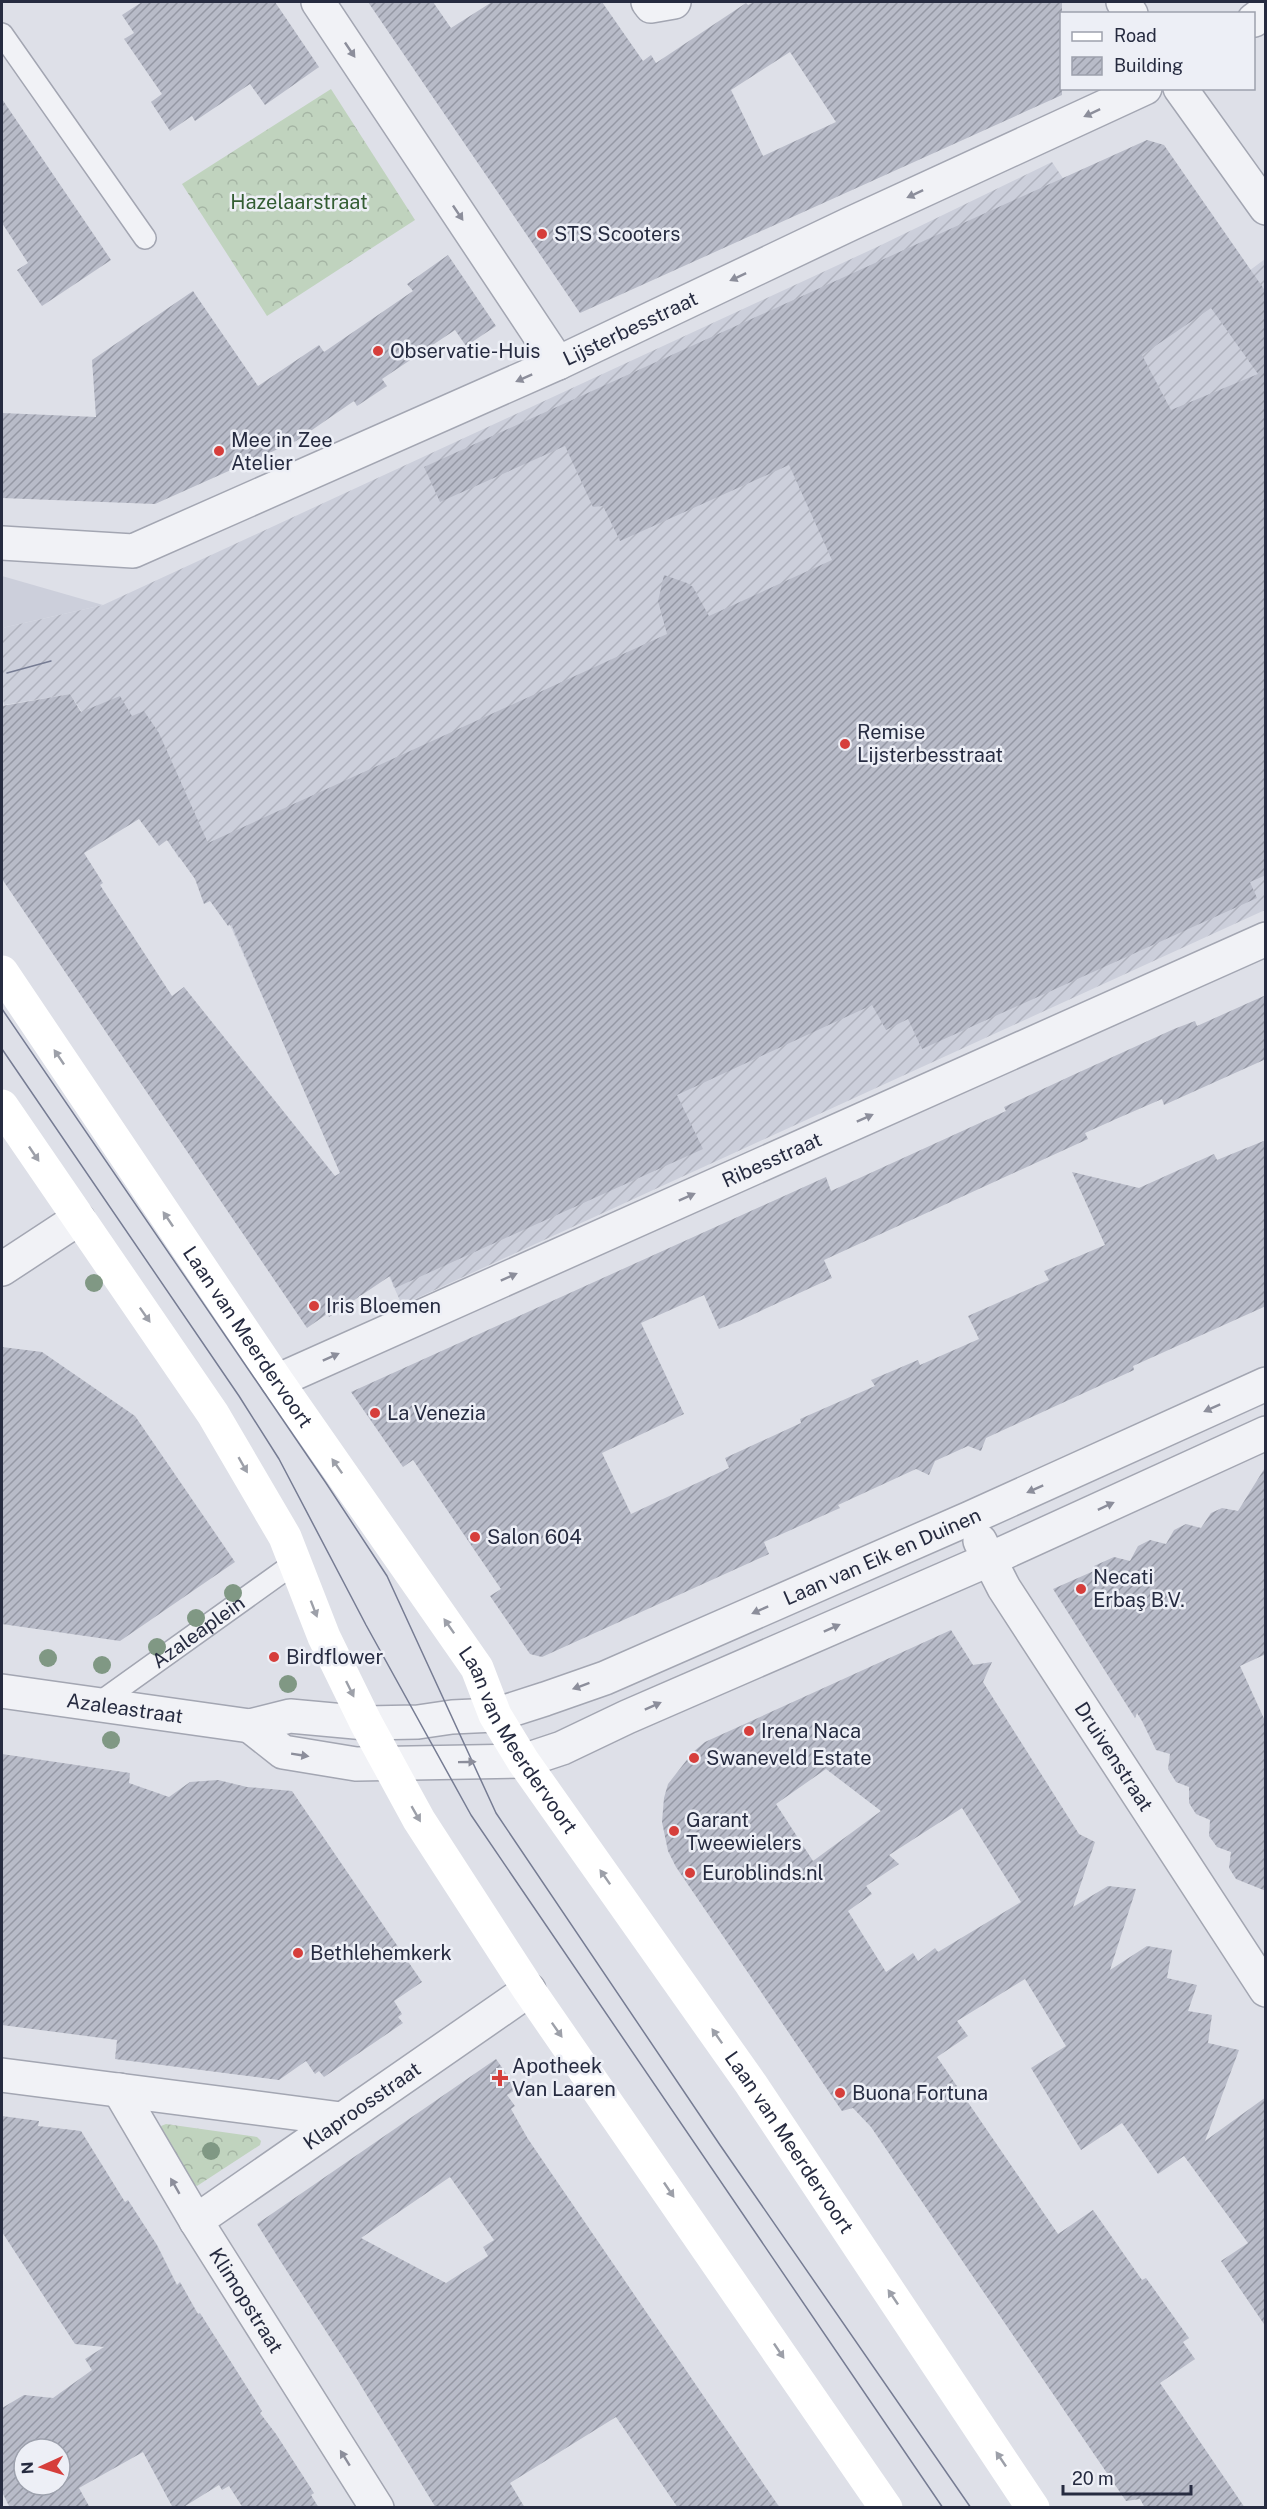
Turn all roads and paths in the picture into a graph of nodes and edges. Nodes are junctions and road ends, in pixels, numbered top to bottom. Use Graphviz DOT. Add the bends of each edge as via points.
graph roads {
  1 [pos="318,2"];
  2 [pos="648,2"];
  3 [pos="674,2"];
  4 [pos="2,34"];
  5 [pos="1141,90"];
  6 [pos="1181,90"];
  7 [pos="1266,208"];
  8 [pos="145,238"];
  9 [pos="558,363"];
  10 [pos="2,543"];
  11 [pos="1266,939"];
  12 [pos="2,972"];
  13 [pos="2,1106"];
  14 [pos="78,1219"];
  15 [pos="2,1269"];
  16 [pos="278,1381"];
  17 [pos="1266,1384"];
  18 [pos="1266,1433"];
  19 [pos="970,1518"];
  20 [pos="988,1560"];
  21 [pos="296,1562"];
  22 [pos="2,1691"];
  23 [pos="99,1703"];
  24 [pos="495,1715"];
  25 [pos="366,1723"];
  26 [pos="250,1726"];
  27 [pos="523,1761"];
  28 [pos="388,1763"];
  29 [pos="1263,1981"];
  30 [pos="528,1990"];
  31 [pos="2,2075"];
  32 [pos="119,2090"];
  33 [pos="341,2119"];
  34 [pos="196,2221"];
  35 [pos="377,2508"];
  36 [pos="886,2508"];
  37 [pos="1033,2508"];
  1 -- 9 [label="street, one-way"];
  2 -- 3 [label="street" via="651,6"];
  4 -- 8 [label="lane"];
  5 -- 9 [label="street, Lijsterbesstraat, one-way"];
  6 -- 7 [label="street"];
  9 -- 10 [label="street, Lijsterbesstraat, one-way" via="133,551"];
  16 -- 11 [label="street, Ribesstraat, one-way"];
  16 -- 12 [label="street, Laan van Meerdervoort, one-way"];
  13 -- 14 [label="street, one-way"];
  14 -- 15 [label="street"];
  14 -- 21 [label="street, one-way" via="213,1414"];
  24 -- 16 [label="street, Laan van Meerdervoort, one-way" via="477,1668"];
  17 -- 19 [label="street, Laan van Eik en Duinen, one-way"];
  20 -- 18 [label="street, one-way"];
  19 -- 20 [label="street, Druivenstraat"];
  19 -- 24 [label="street, Laan van Eik en Duinen, one-way" via="604,1678"];
  27 -- 20 [label="street, one-way" via="562,1748"];
  20 -- 29 [label="street, Druivenstraat"];
  21 -- 23 [label="lane, Azaleaplein"];
  21 -- 25 [label="street, one-way" via="324,1637"];
  22 -- 23 [label="street, Azaleastraat"];
  23 -- 26 [label="street, Azaleastraat"];
  24 -- 25 [label="street, Laan van Eik en Duinen"];
  24 -- 27 [label="street, Laan van Meerdervoort"];
  25 -- 26 [label="street, Azaleastraat" via="290,1716"];
  25 -- 28 [label="street"];
  26 -- 28 [label="street, Azaleastraat, one-way" via="284,1752 356,1764"];
  28 -- 27 [label="street, Azaleastraat, one-way"];
  37 -- 27 [label="street, Laan van Meerdervoort, one-way" via="751,2084"];
  28 -- 30 [label="street, one-way" via="419,1820"];
  30 -- 33 [label="street, Klaproosstraat"];
  30 -- 36 [label="street, one-way"];
  31 -- 32 [label="street"];
  32 -- 33 [label="street"];
  34 -- 32 [label="street, Klimopstraat, one-way"];
  33 -- 34 [label="street, Klaproosstraat"];
  35 -- 34 [label="street, Klimopstraat, one-way"];
}
